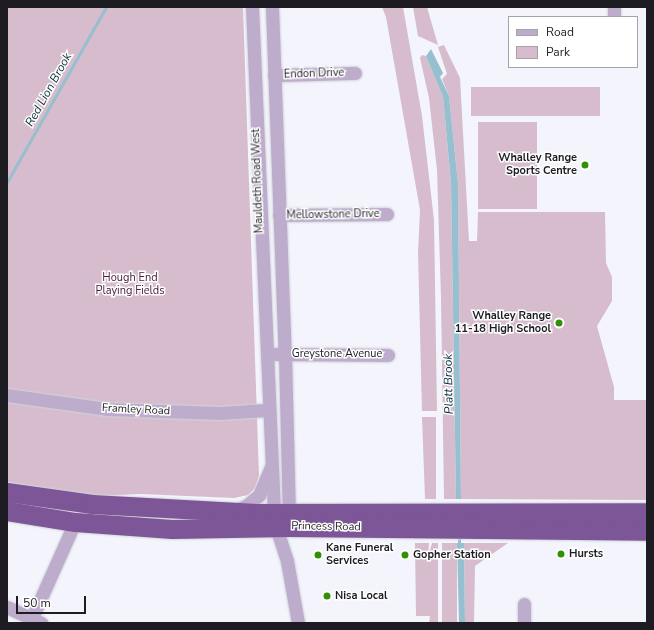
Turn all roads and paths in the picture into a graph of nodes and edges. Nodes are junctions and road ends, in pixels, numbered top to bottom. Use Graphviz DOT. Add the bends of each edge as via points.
graph roads {
  1 [pos="252,7"];
  2 [pos="272,7"];
  3 [pos="355,73"];
  4 [pos="274,75"];
  5 [pos="387,214"];
  6 [pos="279,216"];
  7 [pos="285,354"];
  8 [pos="266,355"];
  9 [pos="388,355"];
  10 [pos="7,394"];
  11 [pos="266,410"];
  12 [pos="272,464"];
  13 [pos="7,492"];
  14 [pos="236,510"];
  15 [pos="7,511"];
  16 [pos="647,512"];
  17 [pos="282,520"];
  18 [pos="472,521"];
  19 [pos="75,522"];
  20 [pos="647,531"];
  21 [pos="524,604"];
  22 [pos="7,607"];
  23 [pos="37,621"];
  24 [pos="298,623"];
  25 [pos="524,623"];
  1 -- 8 [label="street, Mauldeth Road West"];
  2 -- 4 [label="street, Mauldeth Road West"];
  3 -- 4 [label="street, Endon Drive"];
  4 -- 6 [label="street, Mauldeth Road West"];
  5 -- 6 [label="street, Mellowstone Drive"];
  6 -- 7 [label="street, Mauldeth Road West"];
  7 -- 8 [label="street"];
  7 -- 9 [label="street, Greystone Avenue"];
  7 -- 17 [label="street, Mauldeth Road West"];
  8 -- 12 [label="street, Mauldeth Road West"];
  10 -- 11 [label="street, Framley Road" via="106,409 220,412"];
  12 -- 14 [label="street, Mauldeth Road West" via="259,495 246,506"];
  12 -- 17 [label="street, Mauldeth Road West"];
  13 -- 14 [label="highway, Princess Road" via="92,504"];
  14 -- 17 [label="highway, Princess Road"];
  15 -- 19 [label="highway, Princess Road"];
  16 -- 18 [label="highway, Princess Road"];
  17 -- 18 [label="highway, Princess Road"];
  17 -- 19 [label="highway, Princess Road" via="172,529"];
  17 -- 24 [label="street, Mauldeth Road West"];
  18 -- 20 [label="highway, Princess Road"];
  19 -- 23 [label="street"];
  21 -- 25 [label="street"];
  22 -- 23 [label="street"];
}
